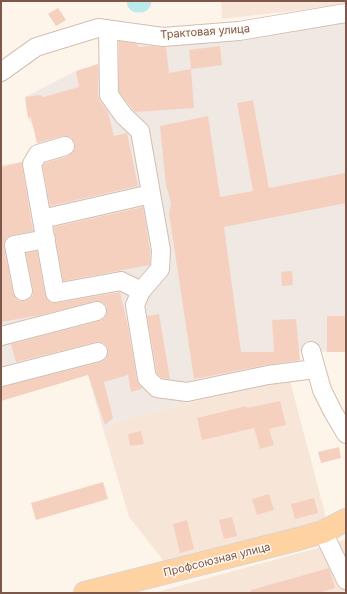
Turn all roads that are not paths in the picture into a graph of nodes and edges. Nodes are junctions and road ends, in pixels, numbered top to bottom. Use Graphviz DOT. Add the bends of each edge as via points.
graph roads {
  1 [pos="346,13"];
  2 [pos="108,29"];
  3 [pos="1,72"];
  4 [pos="65,146"];
  5 [pos="151,194"];
  6 [pos="42,219"];
  7 [pos="46,239"];
  8 [pos="23,291"];
  9 [pos="141,291"];
  10 [pos="97,311"];
  11 [pos="1,336"];
  12 [pos="311,351"];
  13 [pos="98,352"];
  14 [pos="316,369"];
  15 [pos="1,377"];
  16 [pos="346,434"];
  17 [pos="346,520"];
  18 [pos="323,532"];
  19 [pos="346,580"];
  20 [pos="118,589"];
  21 [pos="85,593"];
  1 -- 2 [label="street, Трактовая улица" via="216,33 162,36"];
  2 -- 3 [label="street, Трактовая улица" via="98,28 36,47"];
  2 -- 5 [label="street" via="109,94 124,116 140,131"];
  4 -- 6 [label="street" via="38,154 32,164"];
  5 -- 6 [label="street"];
  5 -- 9 [label="street" via="161,250 160,269"];
  6 -- 7 [label="street"];
  7 -- 8 [label="street" via="14,245"];
  7 -- 9 [label="street" via="56,293 121,281"];
  9 -- 14 [label="street" via="135,305 147,378 157,388 187,392 268,375"];
  10 -- 11 [label="street"];
  12 -- 14 [label="street"];
  13 -- 15 [label="street"];
  14 -- 16 [label="street" via="322,390"];
  17 -- 18 [label="main road, Профсоюзная улица"];
  18 -- 19 [label="street"];
  18 -- 20 [label="main road, Профсоюзная улица"];
  20 -- 21 [label="main road, Профсоюзная улица"];
}
